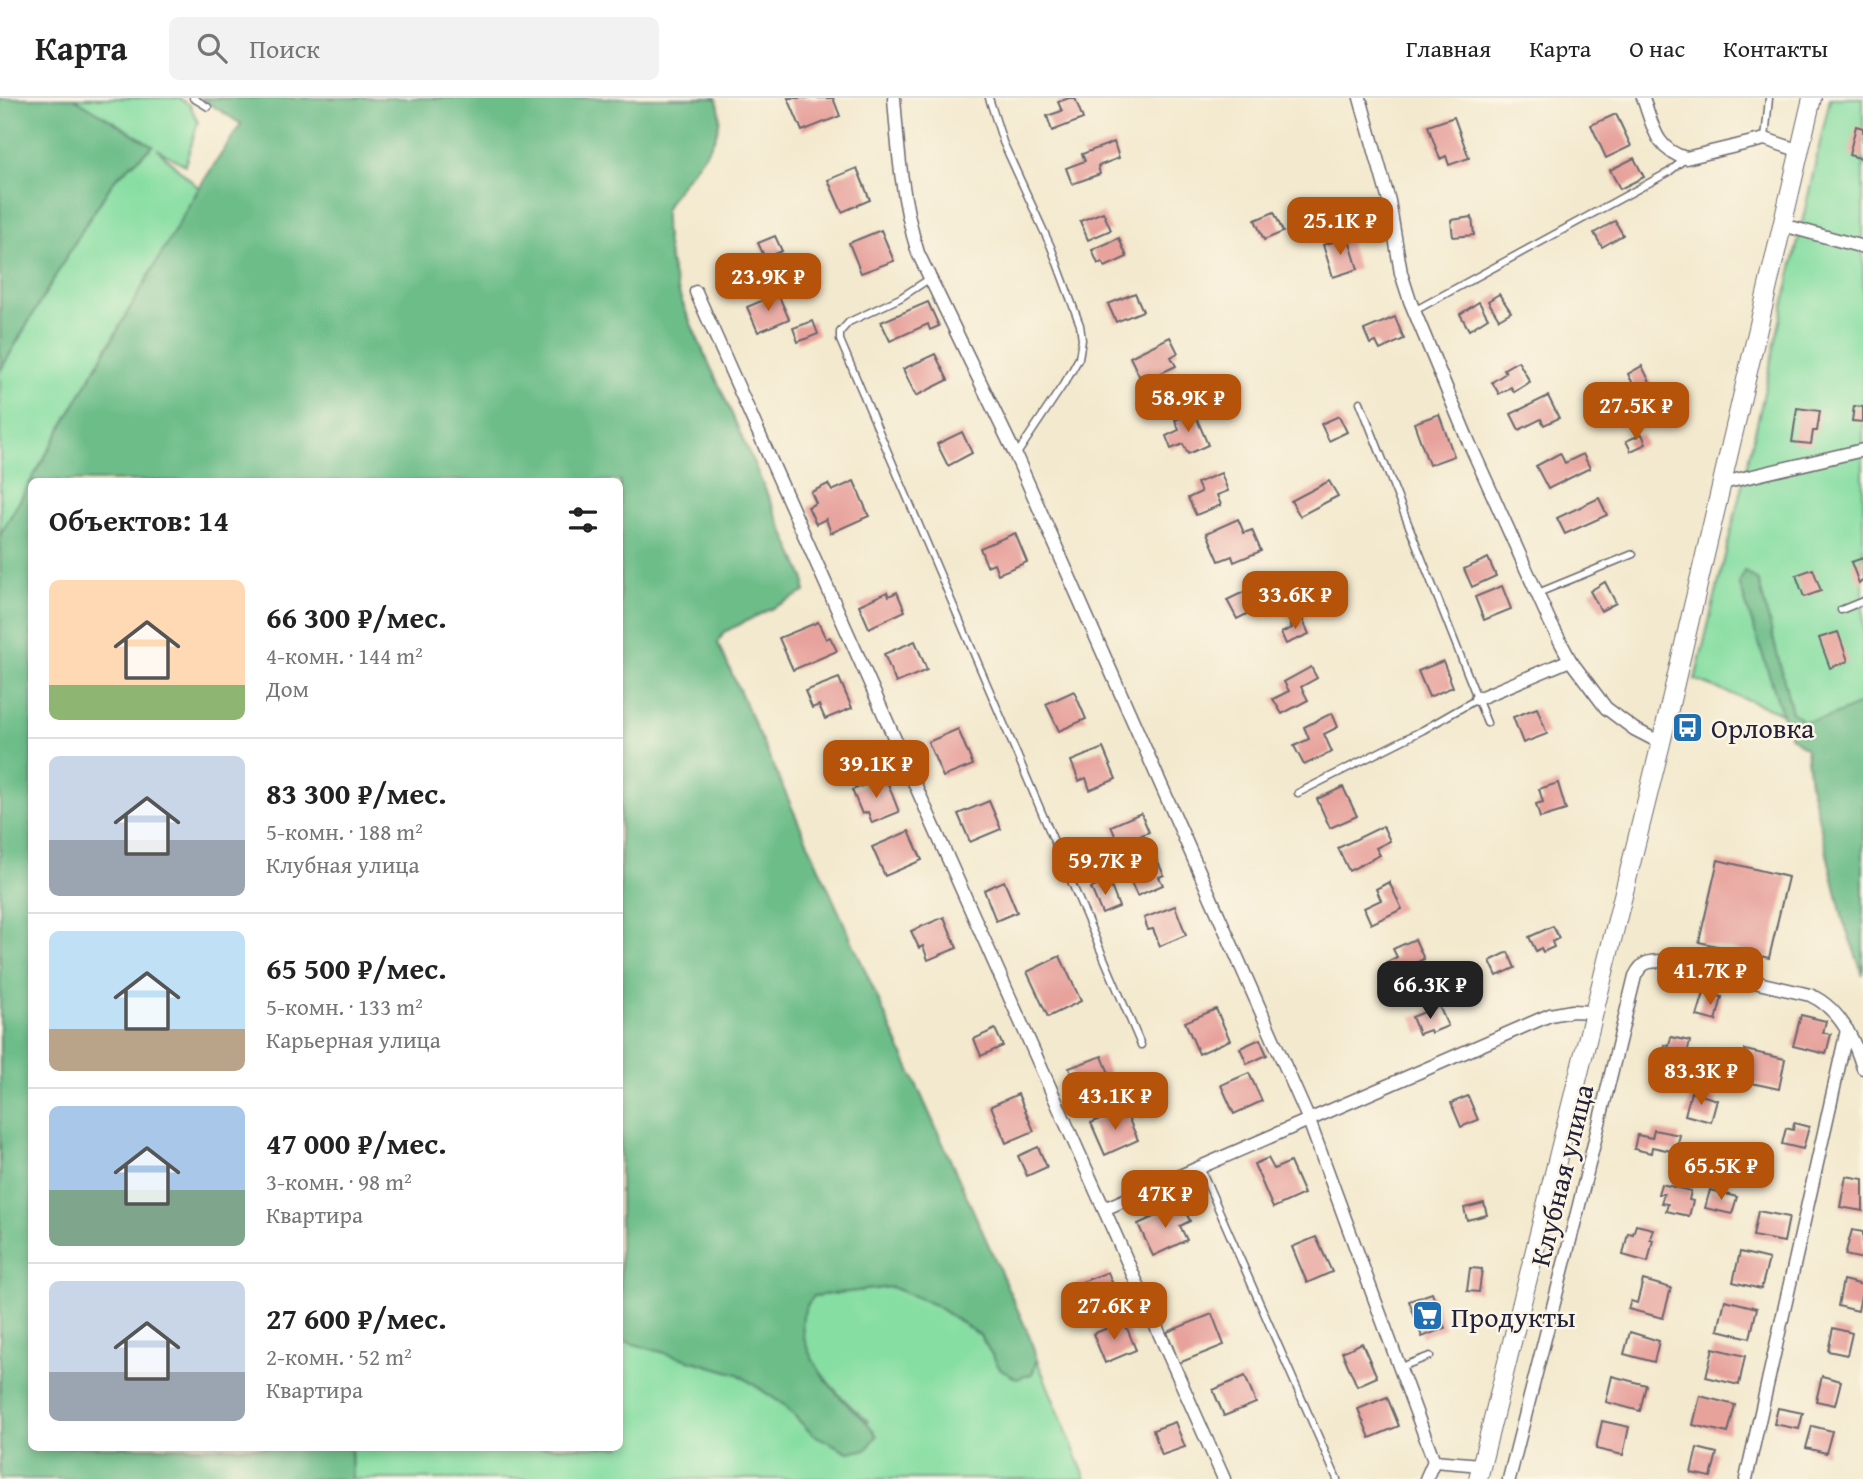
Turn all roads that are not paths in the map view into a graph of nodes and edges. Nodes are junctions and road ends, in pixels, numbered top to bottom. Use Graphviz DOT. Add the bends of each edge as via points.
graph roads {
  1 [pos="193,98"];
  2 [pos="894,98"];
  3 [pos="989,98"];
  4 [pos="1360,98"];
  5 [pos="1643,98"];
  6 [pos="1769,98"];
  7 [pos="1812,98"];
  8 [pos="208,107"];
  9 [pos="1765,139"];
  10 [pos="1800,151"];
  11 [pos="1686,158"];
  12 [pos="1783,225"];
  13 [pos="1863,247"];
  14 [pos="929,279"];
  15 [pos="695,292"];
  16 [pos="1415,311"];
  17 [pos="1360,402"];
  18 [pos="1863,450"];
  19 [pos="1016,456"];
  20 [pos="1723,483"];
  21 [pos="1633,554"];
  22 [pos="1537,593"];
  23 [pos="1863,601"];
  24 [pos="1841,610"];
  25 [pos="1570,660"];
  26 [pos="1477,699"];
  27 [pos="1487,723"];
  28 [pos="1661,743"];
  29 [pos="1298,793"];
  30 [pos="1594,1012"];
  31 [pos="1847,1030"];
  32 [pos="1141,1045"];
  33 [pos="1863,1068"];
  34 [pos="1308,1118"];
  35 [pos="1200,1167"];
  36 [pos="1104,1209"];
  37 [pos="1430,1356"];
  38 [pos="1401,1367"];
  39 [pos="1434,1461"];
  40 [pos="1480,1472"];
  41 [pos="1224,1479"];
  42 [pos="1337,1479"];
  43 [pos="1426,1479"];
  44 [pos="1509,1479"];
  45 [pos="1746,1479"];
  1 -- 8 [label="lane"];
  2 -- 14 [label="street" via="909,225"];
  3 -- 19 [label="lane" via="1003,142 1051,247 1082,340 1069,376"];
  4 -- 16 [label="street" via="1389,201 1401,273"];
  5 -- 11 [label="street" via="1665,150"];
  6 -- 9 [label="lane"];
  7 -- 10 [label="main road"];
  9 -- 10 [label="street"];
  9 -- 11 [label="street"];
  10 -- 12 [label="main road"];
  11 -- 16 [label="lane" via="1670,172"];
  12 -- 13 [label="street"];
  12 -- 20 [label="main road"];
  14 -- 19 [label="street"];
  14 -- 32 [label="lane" via="849,322 840,332 840,340"];
  15 -- 36 [label="street"];
  16 -- 22 [label="street"];
  17 -- 26 [label="lane"];
  18 -- 20 [label="street"];
  19 -- 34 [label="street"];
  20 -- 28 [label="main road"];
  21 -- 22 [label="lane"];
  22 -- 25 [label="street"];
  23 -- 24 [label="lane"];
  25 -- 26 [label="street"];
  25 -- 28 [label="street" via="1606,708"];
  26 -- 27 [label="lane"];
  26 -- 29 [label="lane"];
  28 -- 30 [label="main road"];
  30 -- 34 [label="street" via="1550,1015"];
  30 -- 40 [label="main road"];
  31 -- 33 [label="street"];
  31 -- 44 [label="street, Клубная улица" via="1825,1002 1810,995 1663,961 1640,965"];
  31 -- 45 [label="street"];
  34 -- 35 [label="street"];
  34 -- 38 [label="street"];
  35 -- 36 [label="street"];
  35 -- 42 [label="lane"];
  36 -- 41 [label="street"];
  37 -- 38 [label="lane"];
  38 -- 39 [label="street"];
  39 -- 40 [label="street"];
  39 -- 43 [label="street"];
}
